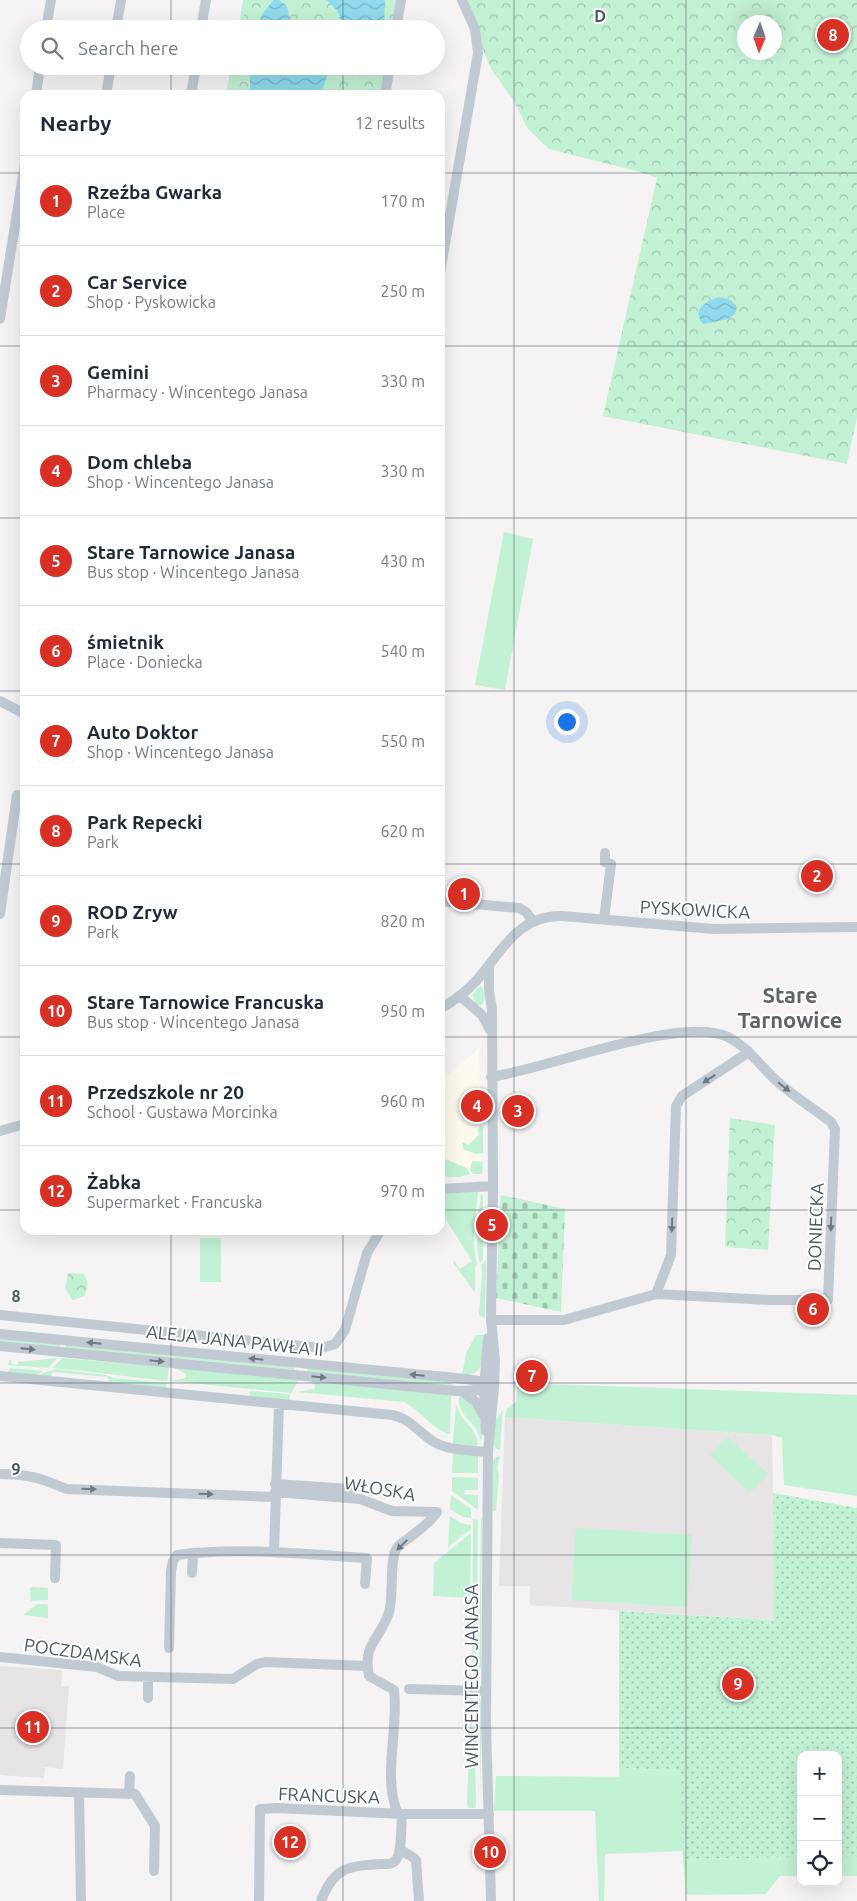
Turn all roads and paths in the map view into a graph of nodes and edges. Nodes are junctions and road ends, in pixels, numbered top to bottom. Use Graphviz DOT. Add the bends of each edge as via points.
graph roads {
  1 [pos="51,0"];
  2 [pos="121,0"];
  3 [pos="206,0"];
  4 [pos="402,0"];
  5 [pos="462,0"];
  6 [pos="48,20"];
  7 [pos="118,20"];
  8 [pos="203,20"];
  9 [pos="398,20"];
  10 [pos="39,75"];
  11 [pos="109,75"];
  12 [pos="194,75"];
  13 [pos="388,75"];
  14 [pos="37,90"];
  15 [pos="107,90"];
  16 [pos="192,90"];
  17 [pos="386,90"];
  18 [pos="20,194"];
  19 [pos="445,244"];
  20 [pos="0,319"];
  21 [pos="0,702"];
  22 [pos="20,712"];
  23 [pos="17,795"];
  24 [pos="605,853"];
  25 [pos="445,901"];
  26 [pos="0,914"];
  27 [pos="604,919"];
  28 [pos="533,921"];
  29 [pos="857,927"];
  30 [pos="489,965"];
  31 [pos="476,981"];
  32 [pos="488,991"];
  33 [pos="460,996"];
  34 [pos="445,1005"];
  35 [pos="490,1030"];
  36 [pos="749,1052"];
  37 [pos="491,1077"];
  38 [pos="20,1125"];
  39 [pos="0,1131"];
  40 [pos="493,1186"];
  41 [pos="445,1189"];
  42 [pos="378,1235"];
  43 [pos="656,1294"];
  44 [pos="0,1315"];
  45 [pos="491,1320"];
  46 [pos="0,1334"];
  47 [pos="0,1346"];
  48 [pos="485,1366"];
  49 [pos="0,1376"];
  50 [pos="466,1379"];
  51 [pos="484,1386"];
  52 [pos="494,1387"];
  53 [pos="462,1392"];
  54 [pos="279,1404"];
  55 [pos="484,1416"];
  56 [pos="488,1452"];
  57 [pos="0,1474"];
  58 [pos="351,1489"];
  59 [pos="275,1491"];
  60 [pos="0,1543"];
  61 [pos="274,1552"];
  62 [pos="193,1553"];
  63 [pos="192,1573"];
  64 [pos="55,1578"];
  65 [pos="365,1584"];
  66 [pos="169,1648"];
  67 [pos="0,1657"];
  68 [pos="367,1666"];
  69 [pos="148,1677"];
  70 [pos="409,1689"];
  71 [pos="486,1691"];
  72 [pos="148,1698"];
  73 [pos="130,1776"];
  74 [pos="0,1790"];
  75 [pos="79,1792"];
  76 [pos="129,1794"];
  77 [pos="400,1814"];
  78 [pos="489,1814"];
  79 [pos="400,1850"];
  80 [pos="154,1871"];
  81 [pos="81,1901"];
  82 [pos="258,1901"];
  83 [pos="321,1901"];
  84 [pos="419,1901"];
  85 [pos="491,1901"];
  1 -- 6 [label="street"];
  2 -- 7 [label="street"];
  3 -- 8 [label="street"];
  4 -- 9 [label="street"];
  5 -- 19 [label="street" via="475,29 478,53"];
  10 -- 14 [label="street"];
  11 -- 15 [label="street"];
  12 -- 16 [label="street"];
  13 -- 17 [label="street"];
  18 -- 20 [label="street"];
  21 -- 22 [label="street"];
  23 -- 26 [label="street"];
  24 -- 27 [label="street" via="605,862 611,864"];
  25 -- 28 [label="street" via="519,908"];
  27 -- 28 [label="street, PYSKOWICKA" via="554,916"];
  27 -- 29 [label="street, PYSKOWICKA" via="714,929"];
  28 -- 30 [label="street" via="514,936"];
  30 -- 31 [label="street"];
  30 -- 32 [label="street, WINCENTEGO JANASA"];
  31 -- 32 [label="street" via="482,982"];
  31 -- 33 [label="street"];
  32 -- 35 [label="street, WINCENTEGO JANASA" via="492,1009"];
  33 -- 34 [label="street"];
  33 -- 35 [label="street" via="482,1015"];
  35 -- 37 [label="street, WINCENTEGO JANASA"];
  36 -- 37 [label="street, DONIECKA" via="717,1033 692,1032 662,1035"];
  36 -- 43 [label="street, one-way" via="682,1096 676,1106 671,1255"];
  36 -- 43 [label="street, DONIECKA, one-way" via="778,1083 831,1122 835,1129 828,1300"];
  37 -- 40 [label="street, WINCENTEGO JANASA"];
  38 -- 39 [label="street"];
  40 -- 41 [label="street"];
  40 -- 45 [label="street, WINCENTEGO JANASA"];
  42 -- 44 [label="street" via="367,1253 345,1330 335,1344 322,1348"];
  43 -- 45 [label="street, DONIECKA" via="564,1320"];
  45 -- 48 [label="street, WINCENTEGO JANASA"];
  45 -- 52 [label="street, WINCENTEGO JANASA"];
  50 -- 46 [label="street, ALEJA JANA PAWŁA II, one-way"];
  47 -- 53 [label="street, ALEJA JANA PAWŁA II, one-way"];
  48 -- 50 [label="street" via="478,1376"];
  48 -- 51 [label="street, WINCENTEGO JANASA"];
  49 -- 54 [label="street"];
  50 -- 51 [label="street, ALEJA JANA PAWŁA II"];
  51 -- 52 [label="street, ALEJA JANA PAWŁA II"];
  51 -- 53 [label="street, ALEJA JANA PAWŁA II"];
  51 -- 55 [label="street, WINCENTEGO JANASA"];
  52 -- 56 [label="street, WINCENTEGO JANASA"];
  53 -- 55 [label="street" via="476,1402"];
  54 -- 56 [label="street" via="397,1416 442,1446"];
  54 -- 59 [label="street"];
  55 -- 56 [label="street, WINCENTEGO JANASA"];
  56 -- 71 [label="street, WINCENTEGO JANASA"];
  57 -- 59 [label="street, WŁOSKA, one-way" via="25,1474 66,1489"];
  58 -- 59 [label="street, WŁOSKA"];
  59 -- 61 [label="street"];
  59 -- 68 [label="street, WŁOSKA, one-way" via="360,1499 392,1511 437,1512 431,1521 397,1547 388,1614 368,1650"];
  60 -- 64 [label="street" via="56,1545"];
  61 -- 62 [label="street"];
  61 -- 65 [label="street" via="367,1558"];
  62 -- 63 [label="street"];
  62 -- 66 [label="street" via="177,1555 173,1561"];
  67 -- 69 [label="street, POCZDAMSKA" via="97,1667 118,1676"];
  68 -- 69 [label="street, POCZDAMSKA" via="265,1662 233,1680"];
  68 -- 77 [label="street" via="369,1676 394,1690 392,1793"];
  69 -- 72 [label="street"];
  70 -- 71 [label="street"];
  71 -- 78 [label="street, WINCENTEGO JANASA"];
  73 -- 76 [label="street"];
  74 -- 75 [label="street"];
  75 -- 76 [label="street"];
  75 -- 81 [label="street"];
  76 -- 80 [label="street" via="135,1794 155,1826"];
  77 -- 78 [label="street, FRANCUSKA"];
  77 -- 79 [label="street"];
  77 -- 82 [label="street, FRANCUSKA" via="260,1809"];
  78 -- 85 [label="street, WINCENTEGO JANASA"];
  79 -- 83 [label="street" via="396,1860 390,1864 355,1865 340,1872 327,1886"];
  79 -- 84 [label="street" via="416,1860"];
}
